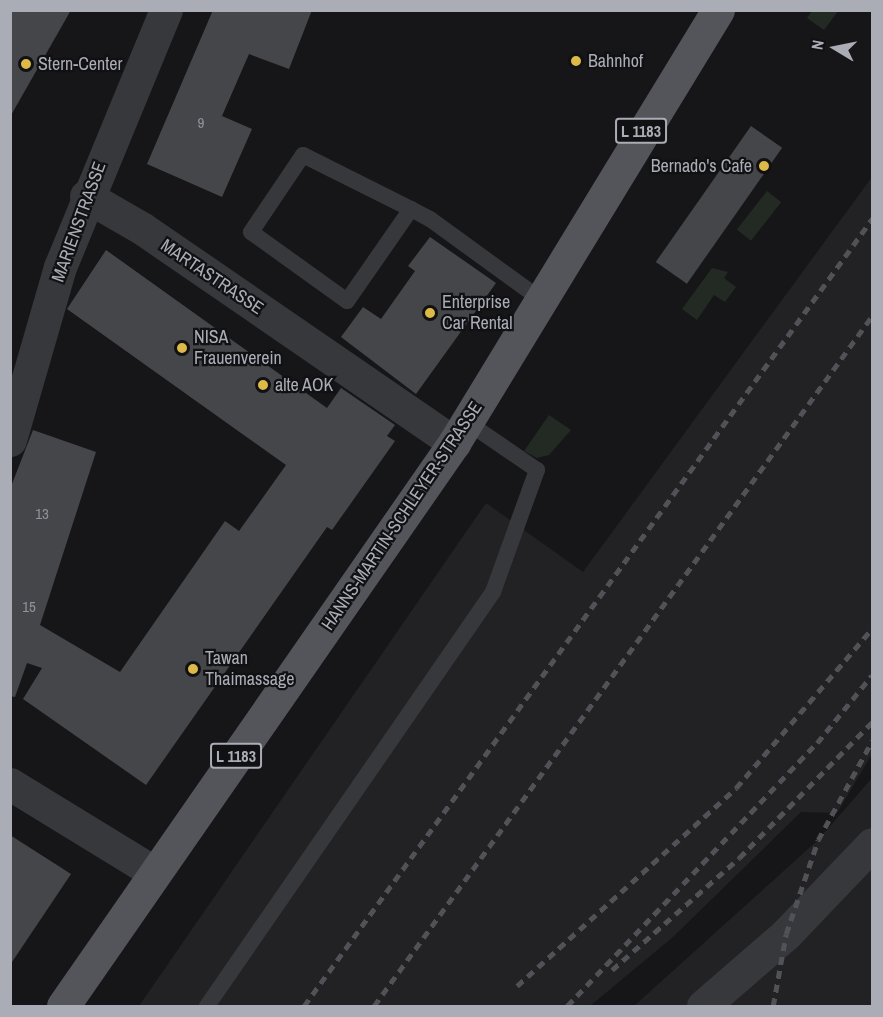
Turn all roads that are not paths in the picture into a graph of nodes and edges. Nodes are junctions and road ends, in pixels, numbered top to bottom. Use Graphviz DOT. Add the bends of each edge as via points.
graph roads {
  1 [pos="166,10"];
  2 [pos="718,10"];
  3 [pos="86,196"];
  4 [pos="411,209"];
  5 [pos="543,301"];
  6 [pos="461,432"];
  7 [pos="10,440"];
  8 [pos="10,784"];
  9 [pos="873,844"];
  10 [pos="152,871"];
  11 [pos="63,1006"];
  12 [pos="207,1006"];
  13 [pos="703,1006"];
  1 -- 3 [label="street, MARIENSTRASSE"];
  2 -- 5 [label="main road, HANNS-MARTIN-SCHLEYER-STRASSE / L 1183"];
  3 -- 6 [label="street, MARTASTRASSE"];
  3 -- 7 [label="street, MARIENSTRASSE"];
  4 -- 4 [label="lane" via="303,155 251,232 347,301"];
  4 -- 5 [label="lane"];
  5 -- 6 [label="main road, HANNS-MARTIN-SCHLEYER-STRASSE / L 1183"];
  6 -- 10 [label="main road, HANNS-MARTIN-SCHLEYER-STRASSE / L 1183"];
  6 -- 12 [label="lane" via="537,470 493,591"];
  8 -- 10 [label="street"];
  9 -- 13 [label="street" via="786,934"];
  10 -- 11 [label="main road, HANNS-MARTIN-SCHLEYER-STRASSE / L 1183"];
}
